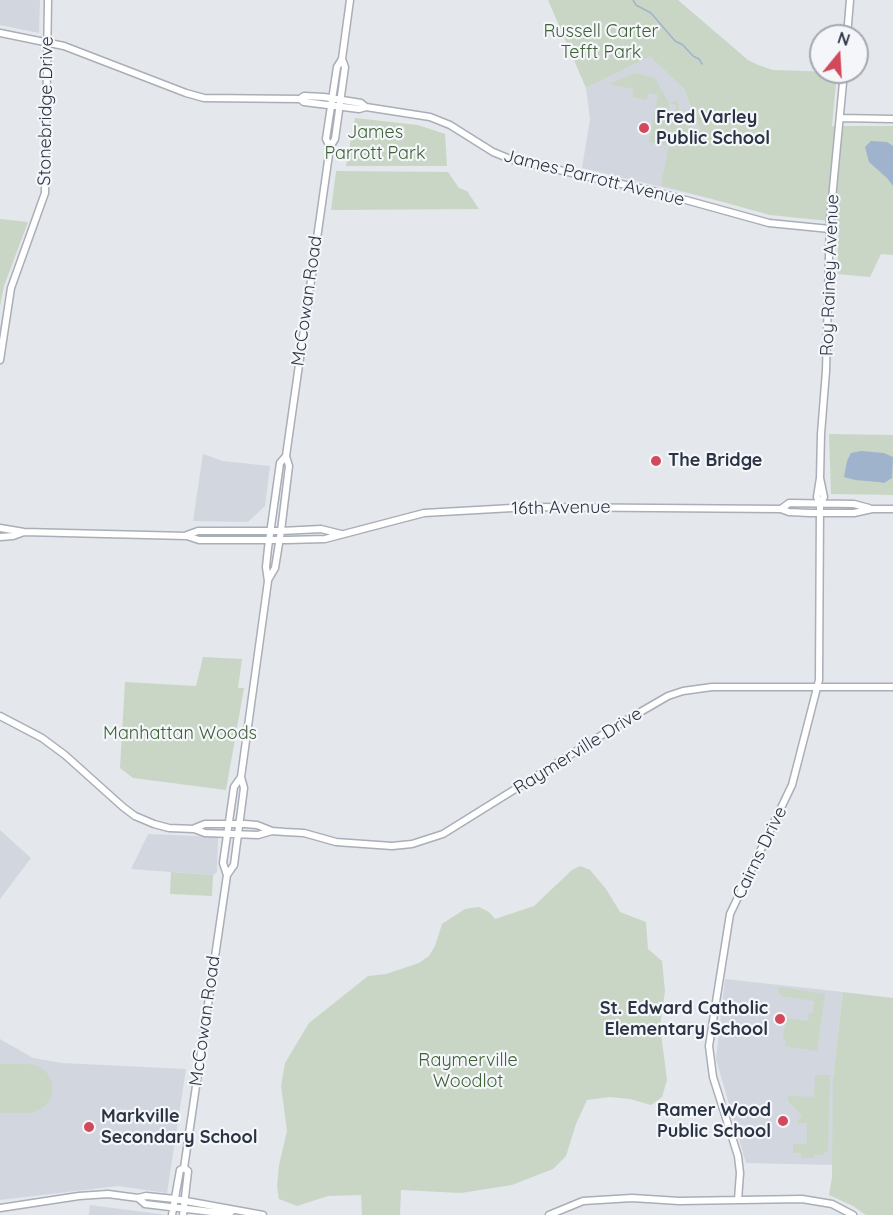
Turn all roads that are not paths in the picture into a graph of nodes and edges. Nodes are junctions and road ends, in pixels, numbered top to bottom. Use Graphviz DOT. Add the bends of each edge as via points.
graph roads {
  1 [pos="48,0"];
  2 [pos="350,0"];
  3 [pos="850,0"];
  4 [pos="848,24"];
  5 [pos="0,33"];
  6 [pos="46,42"];
  7 [pos="342,58"];
  8 [pos="843,84"];
  9 [pos="332,102"];
  10 [pos="340,103"];
  11 [pos="840,118"];
  12 [pos="893,119"];
  13 [pos="330,147"];
  14 [pos="830,229"];
  15 [pos="0,360"];
  16 [pos="286,456"];
  17 [pos="820,504"];
  18 [pos="781,509"];
  19 [pos="872,509"];
  20 [pos="893,509"];
  21 [pos="820,513"];
  22 [pos="0,528"];
  23 [pos="270,531"];
  24 [pos="281,531"];
  25 [pos="24,532"];
  26 [pos="344,535"];
  27 [pos="187,536"];
  28 [pos="0,537"];
  29 [pos="269,541"];
  30 [pos="280,541"];
  31 [pos="268,581"];
  32 [pos="893,687"];
  33 [pos="817,688"];
  34 [pos="0,716"];
  35 [pos="241,777"];
  36 [pos="229,824"];
  37 [pos="240,824"];
  38 [pos="194,828"];
  39 [pos="272,831"];
  40 [pos="228,832"];
  41 [pos="238,833"];
  42 [pos="227,875"];
  43 [pos="184,1168"];
  44 [pos="138,1198"];
  45 [pos="175,1199"];
  46 [pos="738,1200"];
  47 [pos="185,1201"];
  48 [pos="174,1207"];
  49 [pos="0,1208"];
  50 [pos="237,1211"];
  51 [pos="183,1212"];
  52 [pos="172,1215"];
  53 [pos="263,1215"];
  54 [pos="549,1215"];
  55 [pos="853,1215"];
  1 -- 6 [label="street, Stonebridge Drive"];
  2 -- 7 [label="street, McCowan Road"];
  3 -- 4 [label="street"];
  5 -- 6 [label="street, James Parrott Avenue"];
  6 -- 9 [label="street, James Parrott Avenue" via="199,97"];
  6 -- 15 [label="street, Stonebridge Drive" via="44,197 11,288"];
  7 -- 9 [label="street, McCowan Road"];
  7 -- 10 [label="street, McCowan Road" via="345,67"];
  8 -- 11 [label="street, Roy Rainey Avenue"];
  9 -- 10 [label="street, James Parrott Avenue"];
  9 -- 13 [label="street, McCowan Road" via="326,139"];
  10 -- 13 [label="street, McCowan Road" via="335,139"];
  10 -- 14 [label="street, James Parrott Avenue" via="439,120 510,159 657,192 769,223"];
  11 -- 12 [label="street"];
  11 -- 14 [label="street, Roy Rainey Avenue"];
  13 -- 16 [label="street, McCowan Road"];
  14 -- 17 [label="street, Roy Rainey Avenue" via="817,497"];
  16 -- 23 [label="street, McCowan Road" via="280,463"];
  16 -- 24 [label="street, McCowan Road" via="289,466"];
  17 -- 18 [label="street, 16th Avenue" via="789,503"];
  17 -- 19 [label="street, 16th Avenue" via="854,504"];
  17 -- 21 [label="street, Cairns Drive"];
  18 -- 21 [label="street, 16th Avenue"];
  18 -- 26 [label="street, 16th Avenue" via="530,507 443,512 407,517"];
  19 -- 20 [label="street, 16th Avenue"];
  19 -- 21 [label="street, 16th Avenue"];
  21 -- 33 [label="street, Cairns Drive"];
  22 -- 25 [label="street, 16th Avenue"];
  23 -- 24 [label="street, 16th Avenue"];
  23 -- 27 [label="street, 16th Avenue" via="198,531"];
  23 -- 29 [label="street, McCowan Road"];
  24 -- 26 [label="street, 16th Avenue" via="321,529"];
  24 -- 30 [label="street, McCowan Road"];
  25 -- 27 [label="street, 16th Avenue"];
  25 -- 28 [label="street, 16th Avenue"];
  26 -- 30 [label="street, 16th Avenue"];
  27 -- 29 [label="street, 16th Avenue" via="199,540"];
  29 -- 30 [label="street, 16th Avenue"];
  29 -- 31 [label="street, McCowan Road"];
  30 -- 31 [label="street, McCowan Road" via="276,568"];
  31 -- 35 [label="street, McCowan Road"];
  32 -- 33 [label="street, Raymerville Drive"];
  33 -- 39 [label="street, Raymerville Drive" via="712,687 668,696 443,834 422,842 392,846 347,843 304,833"];
  33 -- 46 [label="street, Cairns Drive" via="792,785 730,914 723,946 709,1057 738,1156"];
  34 -- 38 [label="street" via="56,748 135,816 169,828"];
  35 -- 36 [label="street, McCowan Road" via="234,787"];
  35 -- 37 [label="street, McCowan Road" via="244,788"];
  36 -- 37 [label="street, Raymerville Drive"];
  36 -- 38 [label="street, Raymerville Drive"];
  36 -- 40 [label="street, McCowan Road"];
  37 -- 39 [label="street, Raymerville Drive"];
  37 -- 41 [label="street, McCowan Road"];
  38 -- 40 [label="street, Raymerville Drive" via="205,833"];
  39 -- 41 [label="street, Raymerville Drive" via="258,835"];
  40 -- 41 [label="street, Raymerville Drive"];
  40 -- 42 [label="street, McCowan Road" via="223,863"];
  41 -- 42 [label="street, McCowan Road" via="234,865"];
  42 -- 43 [label="street, McCowan Road"];
  43 -- 45 [label="street, McCowan Road" via="180,1170"];
  43 -- 47 [label="street, McCowan Road" via="188,1171"];
  44 -- 45 [label="street"];
  44 -- 48 [label="street" via="145,1204"];
  44 -- 49 [label="street" via="79,1196"];
  45 -- 47 [label="street"];
  45 -- 48 [label="street, McCowan Road"];
  46 -- 54 [label="street" via="592,1200"];
  46 -- 55 [label="street" via="812,1200 832,1204"];
  47 -- 50 [label="street"];
  47 -- 51 [label="street, McCowan Road"];
  48 -- 51 [label="street"];
  48 -- 52 [label="street, McCowan Road"];
  50 -- 51 [label="street"];
  50 -- 53 [label="street"];
}
